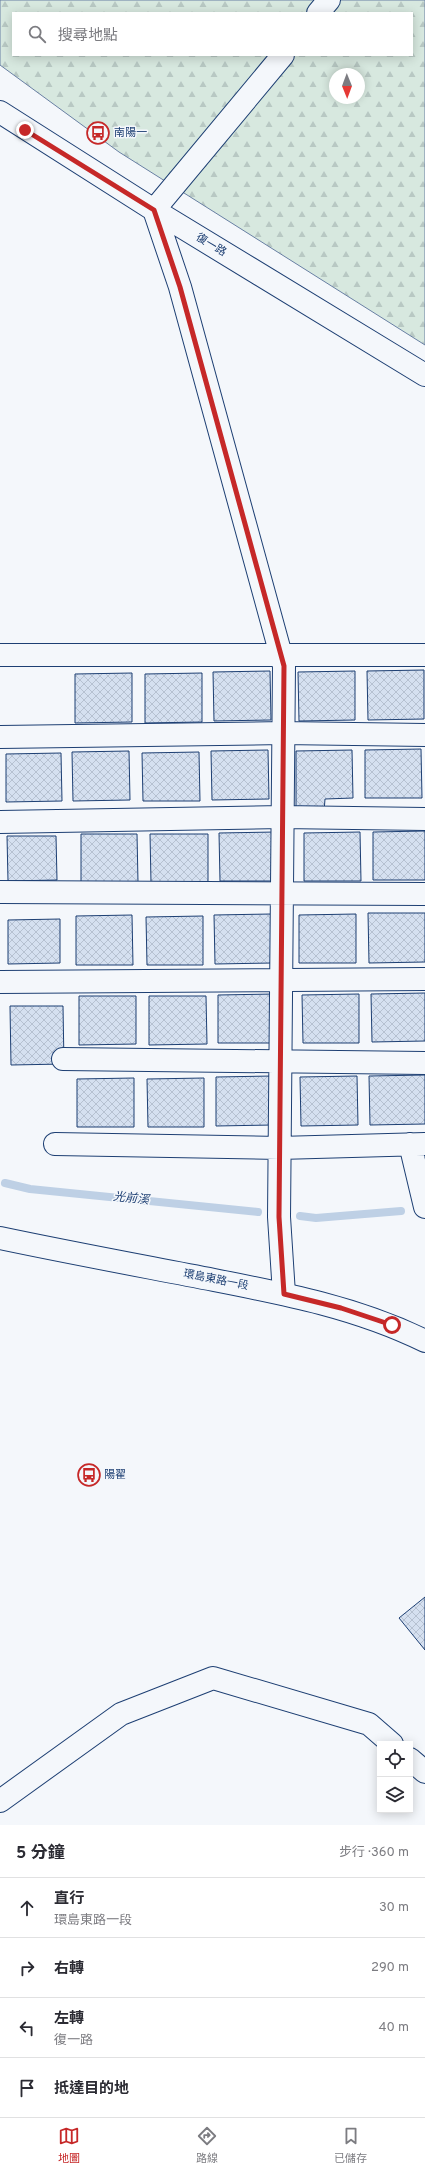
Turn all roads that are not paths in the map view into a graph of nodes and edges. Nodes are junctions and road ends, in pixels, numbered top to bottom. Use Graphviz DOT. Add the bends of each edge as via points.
graph roads {
  1 [pos="329,0"];
  2 [pos="319,12"];
  3 [pos="282,56"];
  4 [pos="0,112"];
  5 [pos="154,210"];
  6 [pos="425,375"];
  7 [pos="0,655"];
  8 [pos="425,655"];
  9 [pos="282,660"];
  10 [pos="283,733"];
  11 [pos="425,735"];
  12 [pos="0,737"];
  13 [pos="282,817"];
  14 [pos="425,819"];
  15 [pos="0,822"];
  16 [pos="0,892"];
  17 [pos="282,894"];
  18 [pos="425,894"];
  19 [pos="281,979"];
  20 [pos="425,979"];
  21 [pos="0,982"];
  22 [pos="63,1059"];
  23 [pos="280,1061"];
  24 [pos="425,1063"];
  25 [pos="55,1144"];
  26 [pos="418,1144"];
  27 [pos="280,1148"];
  28 [pos="425,1207"];
  29 [pos="0,1239"];
  30 [pos="284,1294"];
  31 [pos="425,1341"];
  32 [pos="389,1741"];
  33 [pos="413,1762"];
  34 [pos="425,1772"];
  35 [pos="0,1801"];
  1 -- 2 [label="street"];
  3 -- 5 [label="street"];
  4 -- 5 [label="street, 復一路"];
  5 -- 6 [label="street, 復一路"];
  5 -- 9 [label="street" via="180,287"];
  7 -- 9 [label="street"];
  8 -- 9 [label="street"];
  9 -- 10 [label="street"];
  10 -- 11 [label="street"];
  10 -- 12 [label="street"];
  10 -- 13 [label="street"];
  13 -- 14 [label="street"];
  13 -- 15 [label="street"];
  13 -- 17 [label="street"];
  16 -- 17 [label="street"];
  17 -- 18 [label="street"];
  17 -- 19 [label="street"];
  19 -- 20 [label="street"];
  19 -- 21 [label="street"];
  19 -- 23 [label="street"];
  22 -- 23 [label="street"];
  23 -- 24 [label="street"];
  23 -- 27 [label="street"];
  25 -- 27 [label="street"];
  26 -- 27 [label="street"];
  26 -- 28 [label="street"];
  27 -- 30 [label="street" via="279,1217"];
  29 -- 30 [label="street, 環島東路一段"];
  30 -- 31 [label="street, 環島東路一段" via="341,1308 392,1325"];
  32 -- 35 [label="street" via="369,1724 213,1678 121,1714"];
  33 -- 34 [label="street"];
}
